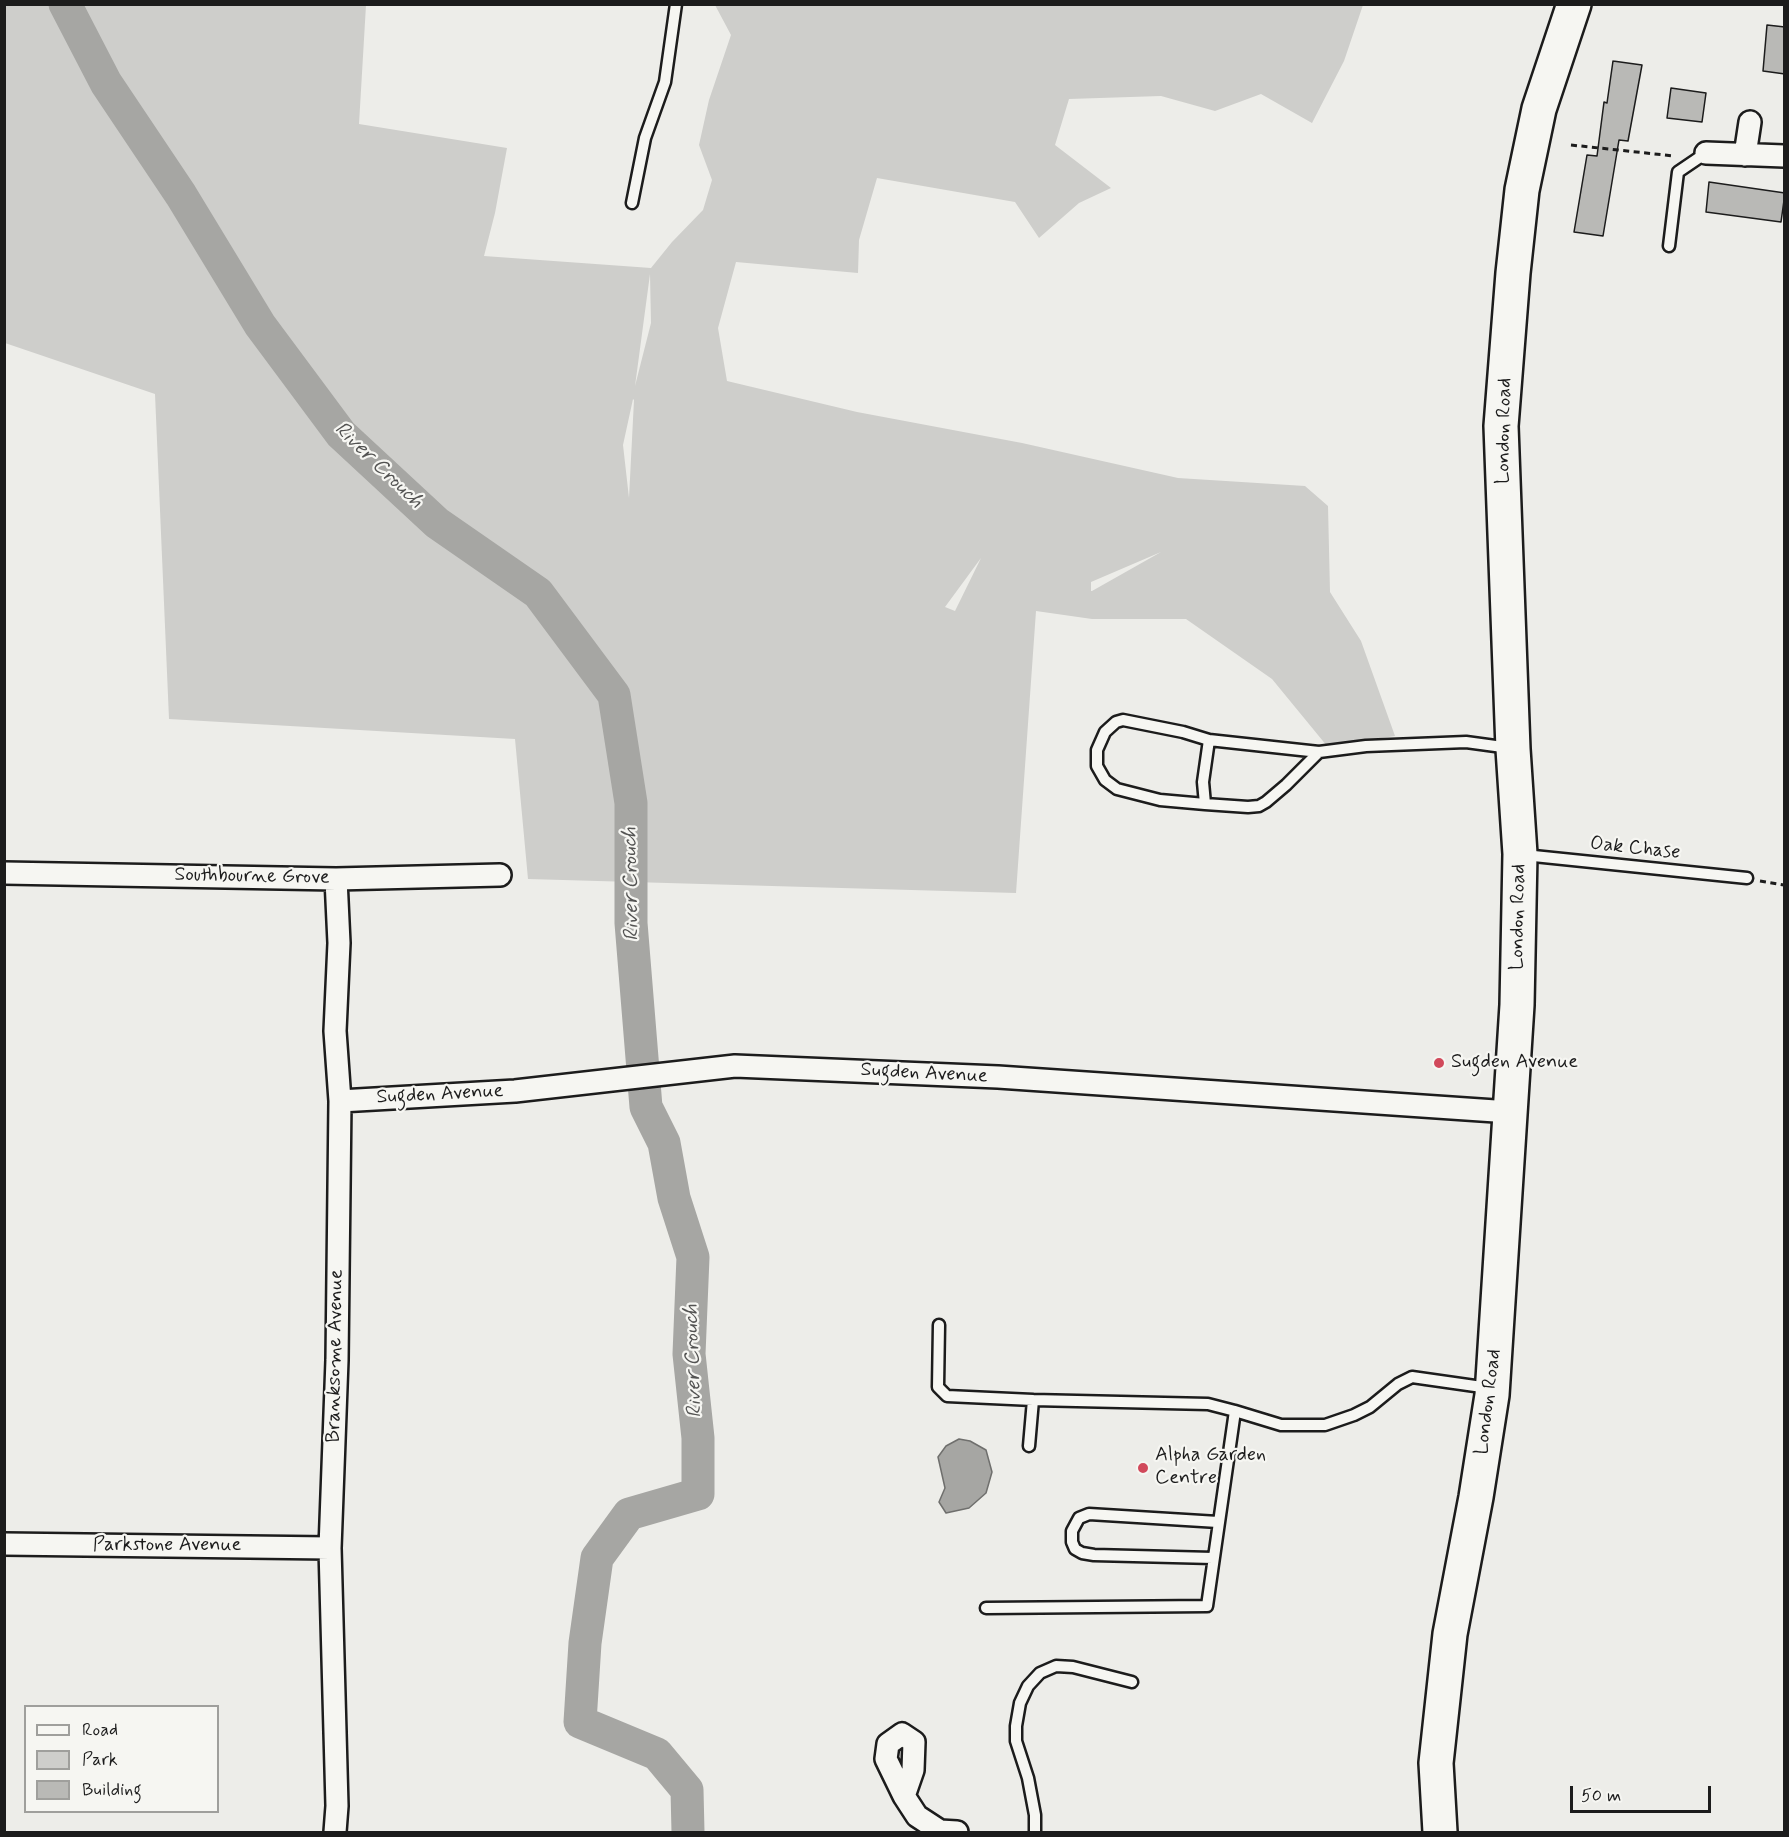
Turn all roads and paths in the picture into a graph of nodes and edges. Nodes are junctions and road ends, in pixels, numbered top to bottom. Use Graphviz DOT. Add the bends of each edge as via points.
graph roads {
  1 [pos="676,4"];
  2 [pos="1574,4"];
  3 [pos="1750,122"];
  4 [pos="1571,145"];
  5 [pos="1706,153"];
  6 [pos="1745,155"];
  7 [pos="1785,156"];
  8 [pos="632,203"];
  9 [pos="1669,246"];
  10 [pos="1209,740"];
  11 [pos="1513,748"];
  12 [pos="1319,752"];
  13 [pos="1205,804"];
  14 [pos="1520,854"];
  15 [pos="4,873"];
  16 [pos="500,875"];
  17 [pos="1747,878"];
  18 [pos="336,879"];
  19 [pos="1785,885"];
  20 [pos="340,1101"];
  21 [pos="1510,1112"];
  22 [pos="939,1325"];
  23 [pos="1493,1389"];
  24 [pos="1033,1400"];
  25 [pos="1235,1411"];
  26 [pos="1029,1446"];
  27 [pos="1218,1522"];
  28 [pos="4,1544"];
  29 [pos="330,1548"];
  30 [pos="1213,1558"];
  31 [pos="986,1608"];
  32 [pos="1132,1682"];
  33 [pos="904,1796"];
  34 [pos="335,1833"];
  35 [pos="957,1833"];
  36 [pos="1035,1833"];
  37 [pos="1440,1833"];
  1 -- 8 [label="lane" via="665,82 645,138"];
  2 -- 11 [label="main road, London Road" via="1539,109 1522,190 1513,273 1502,426"];
  3 -- 6 [label="street"];
  4 -- 5 [label="path" via="1675,156 1699,146"];
  5 -- 6 [label="street"];
  5 -- 9 [label="lane" via="1678,172"];
  6 -- 7 [label="street"];
  10 -- 12 [label="lane"];
  10 -- 13 [label="lane" via="1203,782"];
  10 -- 13 [label="lane" via="1123,720 1105,732 1097,750 1097,766 1105,780 1117,789 1160,800"];
  11 -- 12 [label="lane" via="1466,742"];
  11 -- 14 [label="main road, London Road"];
  12 -- 13 [label="lane" via="1258,806"];
  14 -- 17 [label="lane, Oak Chase"];
  14 -- 21 [label="main road, London Road"];
  15 -- 18 [label="street, Southbourne Grove"];
  16 -- 18 [label="street, Southbourne Grove"];
  17 -- 19 [label="path"];
  18 -- 20 [label="street, Branksome Avenue" via="339,943 335,1031"];
  20 -- 21 [label="street, Sugden Avenue" via="515,1091 735,1065 998,1077"];
  20 -- 29 [label="street, Branksome Avenue"];
  21 -- 23 [label="main road, London Road"];
  22 -- 24 [label="lane" via="938,1387 947,1396"];
  23 -- 25 [label="lane" via="1412,1377 1370,1407 1325,1425 1281,1425"];
  23 -- 37 [label="main road, London Road" via="1450,1634 1436,1763"];
  24 -- 25 [label="lane" via="1208,1404"];
  24 -- 26 [label="lane"];
  25 -- 27 [label="lane"];
  27 -- 30 [label="lane"];
  27 -- 30 [label="lane" via="1089,1514 1079,1518 1072,1531 1075,1549 1082,1553"];
  28 -- 29 [label="street, Parkstone Avenue"];
  29 -- 34 [label="street, Branksome Avenue"];
  30 -- 31 [label="lane" via="1207,1606"];
  32 -- 36 [label="lane" via="1056,1666 1040,1673 1028,1686 1020,1703 1016,1742 1028,1778"];
  33 -- 35 [label="street" via="917,1816 940,1831"];
}
